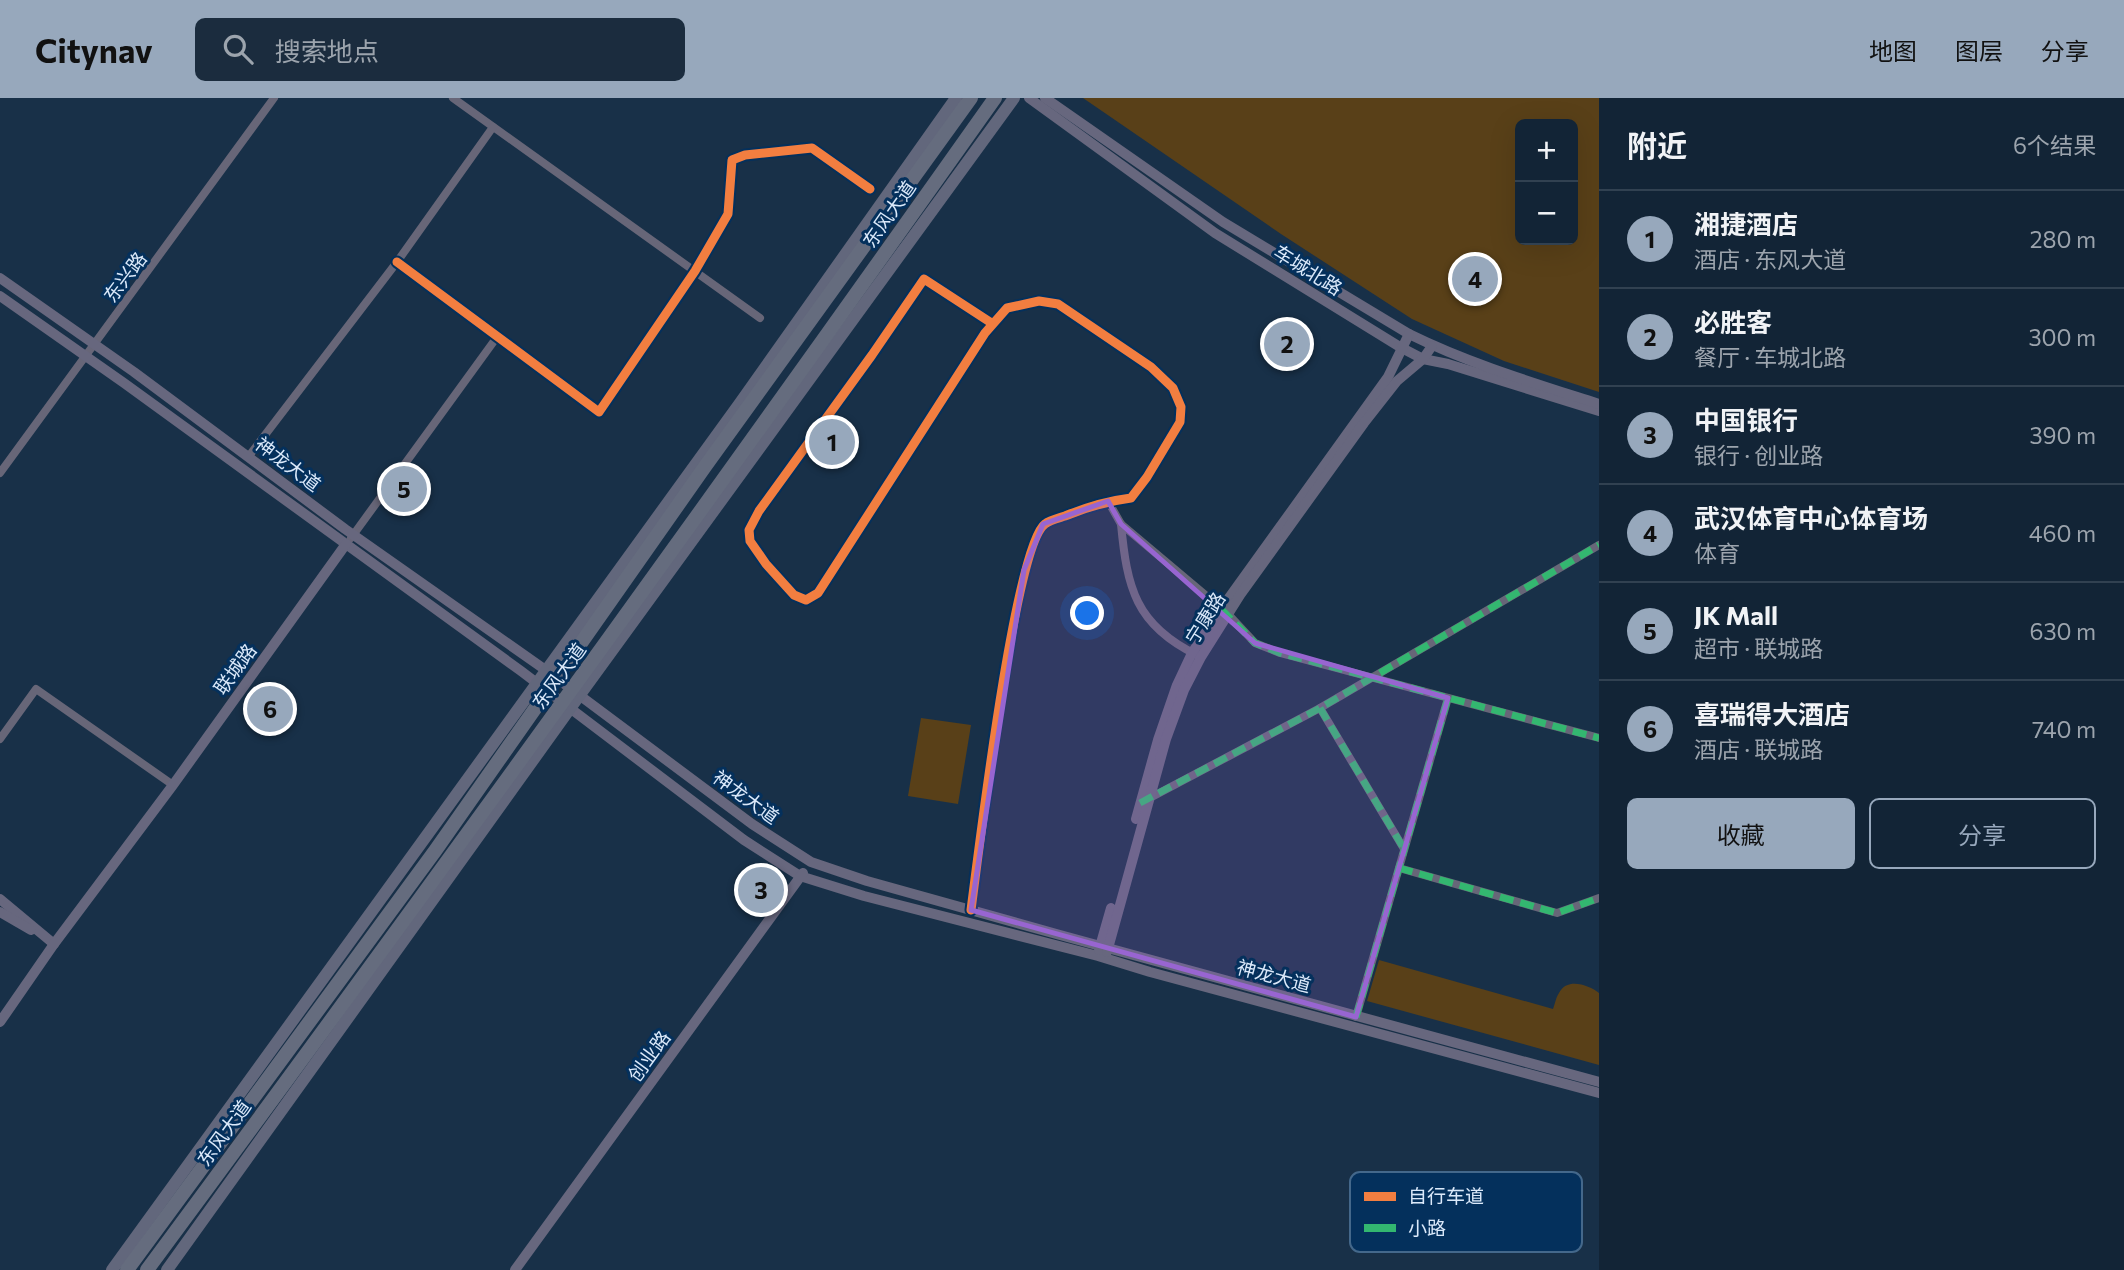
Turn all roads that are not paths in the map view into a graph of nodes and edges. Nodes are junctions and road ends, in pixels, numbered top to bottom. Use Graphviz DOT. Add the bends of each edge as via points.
graph roads {
  1 [pos="274,98"];
  2 [pos="453,98"];
  3 [pos="956,98"];
  4 [pos="971,98"];
  5 [pos="995,98"];
  6 [pos="1014,98"];
  7 [pos="1029,98"];
  8 [pos="1045,98"];
  9 [pos="493,127"];
  10 [pos="870,188"];
  11 [pos="397,262"];
  12 [pos="695,271"];
  13 [pos="0,278"];
  14 [pos="0,296"];
  15 [pos="760,318"];
  16 [pos="993,324"];
  17 [pos="1409,334"];
  18 [pos="498,337"];
  19 [pos="94,344"];
  20 [pos="1432,346"];
  21 [pos="1401,347"];
  22 [pos="86,356"];
  23 [pos="1423,359"];
  24 [pos="1599,404"];
  25 [pos="1599,411"];
  26 [pos="249,456"];
  27 [pos="0,473"];
  28 [pos="1108,501"];
  29 [pos="1121,524"];
  30 [pos="354,534"];
  31 [pos="346,544"];
  32 [pos="1599,545"];
  33 [pos="1224,611"];
  34 [pos="1197,655"];
  35 [pos="547,671"];
  36 [pos="1374,677"];
  37 [pos="537,684"];
  38 [pos="579,696"];
  39 [pos="1448,698"];
  40 [pos="571,708"];
  41 [pos="1320,708"];
  42 [pos="0,738"];
  43 [pos="1599,738"];
  44 [pos="173,785"];
  45 [pos="1145,801"];
  46 [pos="1404,849"];
  47 [pos="811,862"];
  48 [pos="1399,868"];
  49 [pos="800,876"];
  50 [pos="1598,895"];
  51 [pos="0,899"];
  52 [pos="971,910"];
  53 [pos="0,912"];
  54 [pos="54,944"];
  55 [pos="1103,952"];
  56 [pos="1356,1017"];
  57 [pos="0,1022"];
  58 [pos="1599,1082"];
  59 [pos="1599,1093"];
  60 [pos="112,1270"];
  61 [pos="127,1270"];
  62 [pos="147,1270"];
  63 [pos="167,1270"];
  64 [pos="515,1270"];
  1 -- 19 [label="street, 东兴路"];
  2 -- 9 [label="street"];
  3 -- 35 [label="main road"];
  4 -- 61 [label="highway, 东风大道, bridge" via="435,851"];
  5 -- 62 [label="highway, 东风大道, bridge" via="462,844"];
  6 -- 38 [label="main road"];
  7 -- 21 [label="main road, 车城北路" via="1215,233"];
  8 -- 17 [label="main road, 车城北路" via="1223,222"];
  9 -- 11 [label="street"];
  9 -- 12 [label="street"];
  10 -- 12 [label="street" via="812,148 732,160 728,214"];
  11 -- 18 [label="street"];
  11 -- 26 [label="street"];
  12 -- 15 [label="street"];
  12 -- 18 [label="street" via="599,412"];
  13 -- 19 [label="main road, 神龙大道"];
  14 -- 22 [label="main road, 神龙大道"];
  16 -- 16 [label="street" via="927,419 818,593 806,600 794,595 750,541 749,530 924,279"];
  16 -- 28 [label="street" via="1007,308 1039,301 1058,304 1151,367 1173,388 1181,407 1171,440 1131,498"];
  17 -- 20 [label="main road, 车城北路"];
  17 -- 21 [label="main road"];
  18 -- 30 [label="street, 联城路"];
  19 -- 22 [label="street, 东兴路"];
  19 -- 26 [label="main road, 神龙大道"];
  20 -- 23 [label="main road, 宁康路"];
  20 -- 24 [label="main road, 车城北路"];
  21 -- 23 [label="main road, 车城北路"];
  21 -- 33 [label="main road" via="1380,388"];
  22 -- 27 [label="street, 东兴路"];
  22 -- 31 [label="main road, 神龙大道"];
  23 -- 25 [label="main road, 车城北路"];
  23 -- 33 [label="main road, 宁康路" via="1404,373 1364,423"];
  26 -- 30 [label="main road, 神龙大道"];
  28 -- 29 [label="street"];
  28 -- 52 [label="street" via="1044,524 1033,542 1015,617"];
  29 -- 33 [label="street"];
  29 -- 34 [label="street" via="1126,572 1144,614 1153,626"];
  30 -- 31 [label="street, 联城路"];
  30 -- 35 [label="main road, 神龙大道"];
  31 -- 37 [label="main road, 神龙大道"];
  31 -- 44 [label="main road, 联城路"];
  32 -- 36 [label="street"];
  33 -- 34 [label="main road, 宁康路"];
  33 -- 36 [label="street" via="1255,643"];
  34 -- 45 [label="main road, 宁康路"];
  35 -- 37 [label="main road"];
  35 -- 38 [label="main road, 神龙大道"];
  36 -- 39 [label="street"];
  36 -- 41 [label="street"];
  37 -- 40 [label="main road, 神龙大道"];
  37 -- 60 [label="main road"];
  38 -- 40 [label="main road"];
  38 -- 47 [label="main road, 神龙大道"];
  39 -- 43 [label="street"];
  39 -- 46 [label="street"];
  40 -- 49 [label="main road, 神龙大道" via="744,840"];
  40 -- 63 [label="main road"];
  41 -- 45 [label="street"];
  41 -- 46 [label="street"];
  42 -- 44 [label="street" via="36,689"];
  44 -- 54 [label="main road, 联城路"];
  45 -- 55 [label="main road, 宁康路"];
  46 -- 48 [label="street"];
  47 -- 49 [label="main road, 创业路"];
  47 -- 52 [label="main road, 神龙大道"];
  48 -- 50 [label="street" via="1557,913"];
  48 -- 56 [label="street"];
  49 -- 55 [label="main road, 神龙大道" via="864,897"];
  49 -- 64 [label="main road, 创业路"];
  51 -- 54 [label="main road"];
  52 -- 55 [label="main road, 神龙大道"];
  53 -- 54 [label="main road"];
  54 -- 57 [label="main road, 联城路"];
  55 -- 56 [label="main road, 神龙大道"];
  55 -- 59 [label="main road, 神龙大道"];
  56 -- 58 [label="main road, 神龙大道"];
}
